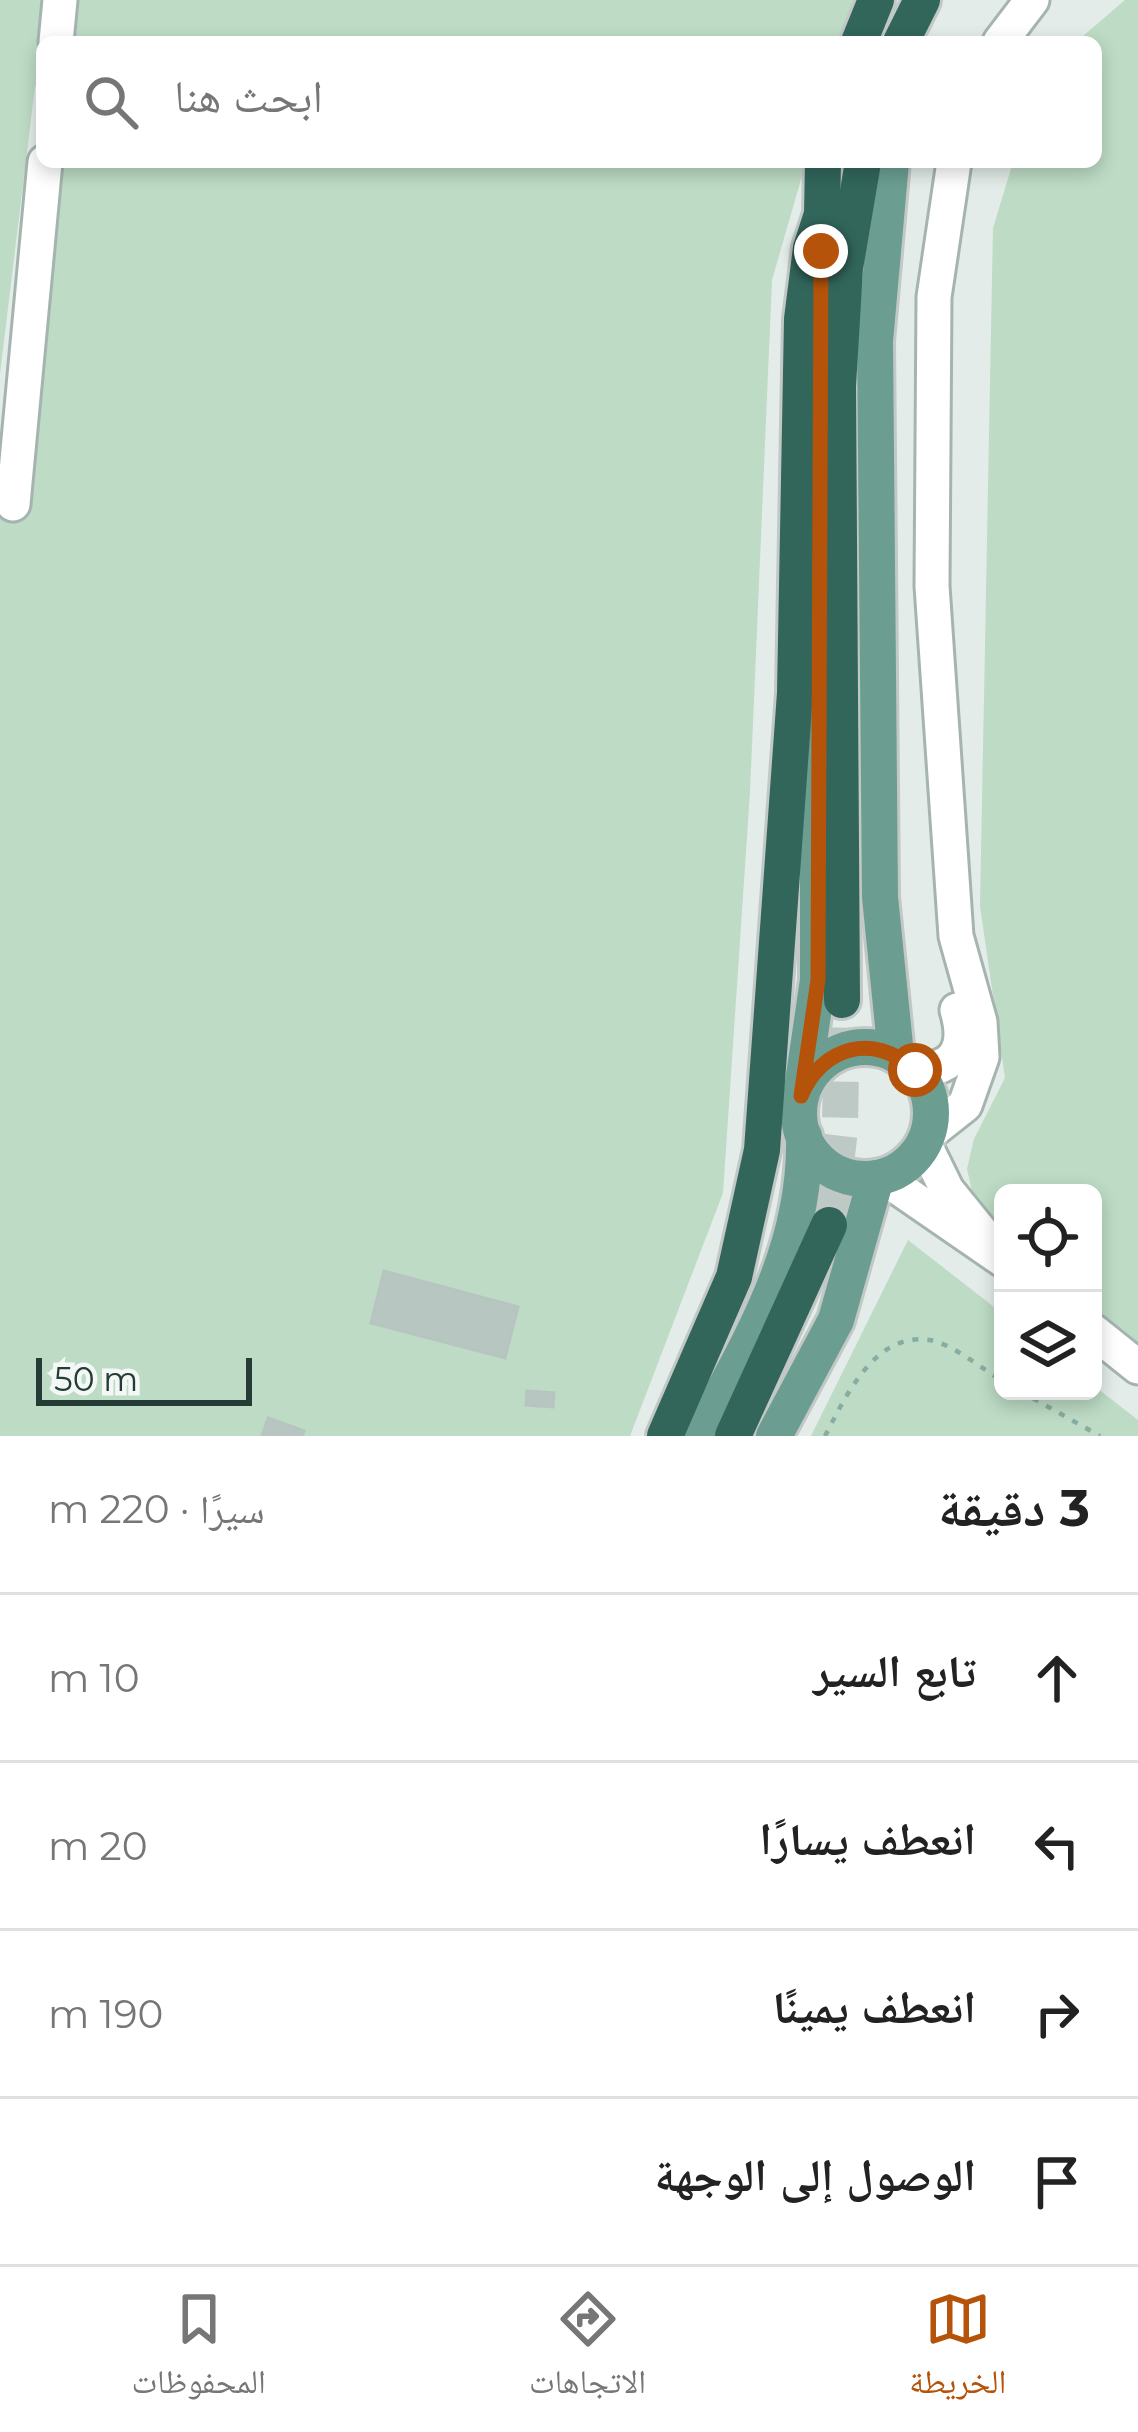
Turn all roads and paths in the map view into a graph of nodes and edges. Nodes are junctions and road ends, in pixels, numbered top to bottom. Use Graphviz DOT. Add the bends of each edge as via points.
graph roads {
  1 [pos="60,0"];
  2 [pos="876,0"];
  3 [pos="1032,0"];
  4 [pos="57,36"];
  5 [pos="861,36"];
  6 [pos="1005,36"];
  7 [pos="44,168"];
  8 [pos="823,168"];
  9 [pos="862,168"];
  10 [pos="890,168"];
  11 [pos="953,168"];
  12 [pos="822,214"];
  13 [pos="13,504"];
  14 [pos="946,837"];
  15 [pos="842,1000"];
  16 [pos="906,1062"];
  17 [pos="801,1096"];
  18 [pos="804,1136"];
  19 [pos="925,1139"];
  20 [pos="879,1177"];
  21 [pos="829,1225"];
  22 [pos="994,1247"];
  23 [pos="994,1252"];
  24 [pos="1102,1338"];
  25 [pos="1138,1367"];
  26 [pos="994,1376"];
  27 [pos="1036,1400"];
  28 [pos="665,1436"];
  29 [pos="698,1436"];
  30 [pos="733,1436"];
  31 [pos="774,1436"];
  32 [pos="825,1436"];
  33 [pos="1100,1436"];
  1 -- 4 [label="street"];
  2 -- 5 [label="highway"];
  3 -- 6 [label="street"];
  7 -- 13 [label="street"];
  8 -- 12 [label="highway"];
  9 -- 15 [label="highway" via="838,386"];
  10 -- 16 [label="main road" via="874,341 880,897"];
  11 -- 14 [label="street" via="934,297 932,586"];
  12 -- 17 [label="main road" via="818,980"];
  12 -- 28 [label="highway" via="802,320 795,693 762,1150 734,1277"];
  14 -- 16 [label="street" via="938,929 963,1041 946,1066"];
  14 -- 19 [label="street" via="959,957 982,1057 965,1105"];
  16 -- 17 [label="main road" via="858,1047 839,1052 822,1062"];
  16 -- 19 [label="main road" via="930,1101"];
  17 -- 18 [label="main road"];
  18 -- 20 [label="main road" via="832,1169"];
  18 -- 29 [label="main road" via="800,1214 787,1258"];
  19 -- 20 [label="main road" via="902,1168"];
  19 -- 22 [label="street" via="947,1190"];
  20 -- 23 [label="street"];
  20 -- 31 [label="main road" via="836,1320"];
  21 -- 30 [label="highway"];
  24 -- 25 [label="street"];
  26 -- 32 [label="path" via="930,1340 899,1345 867,1364"];
  27 -- 33 [label="path"];
}
